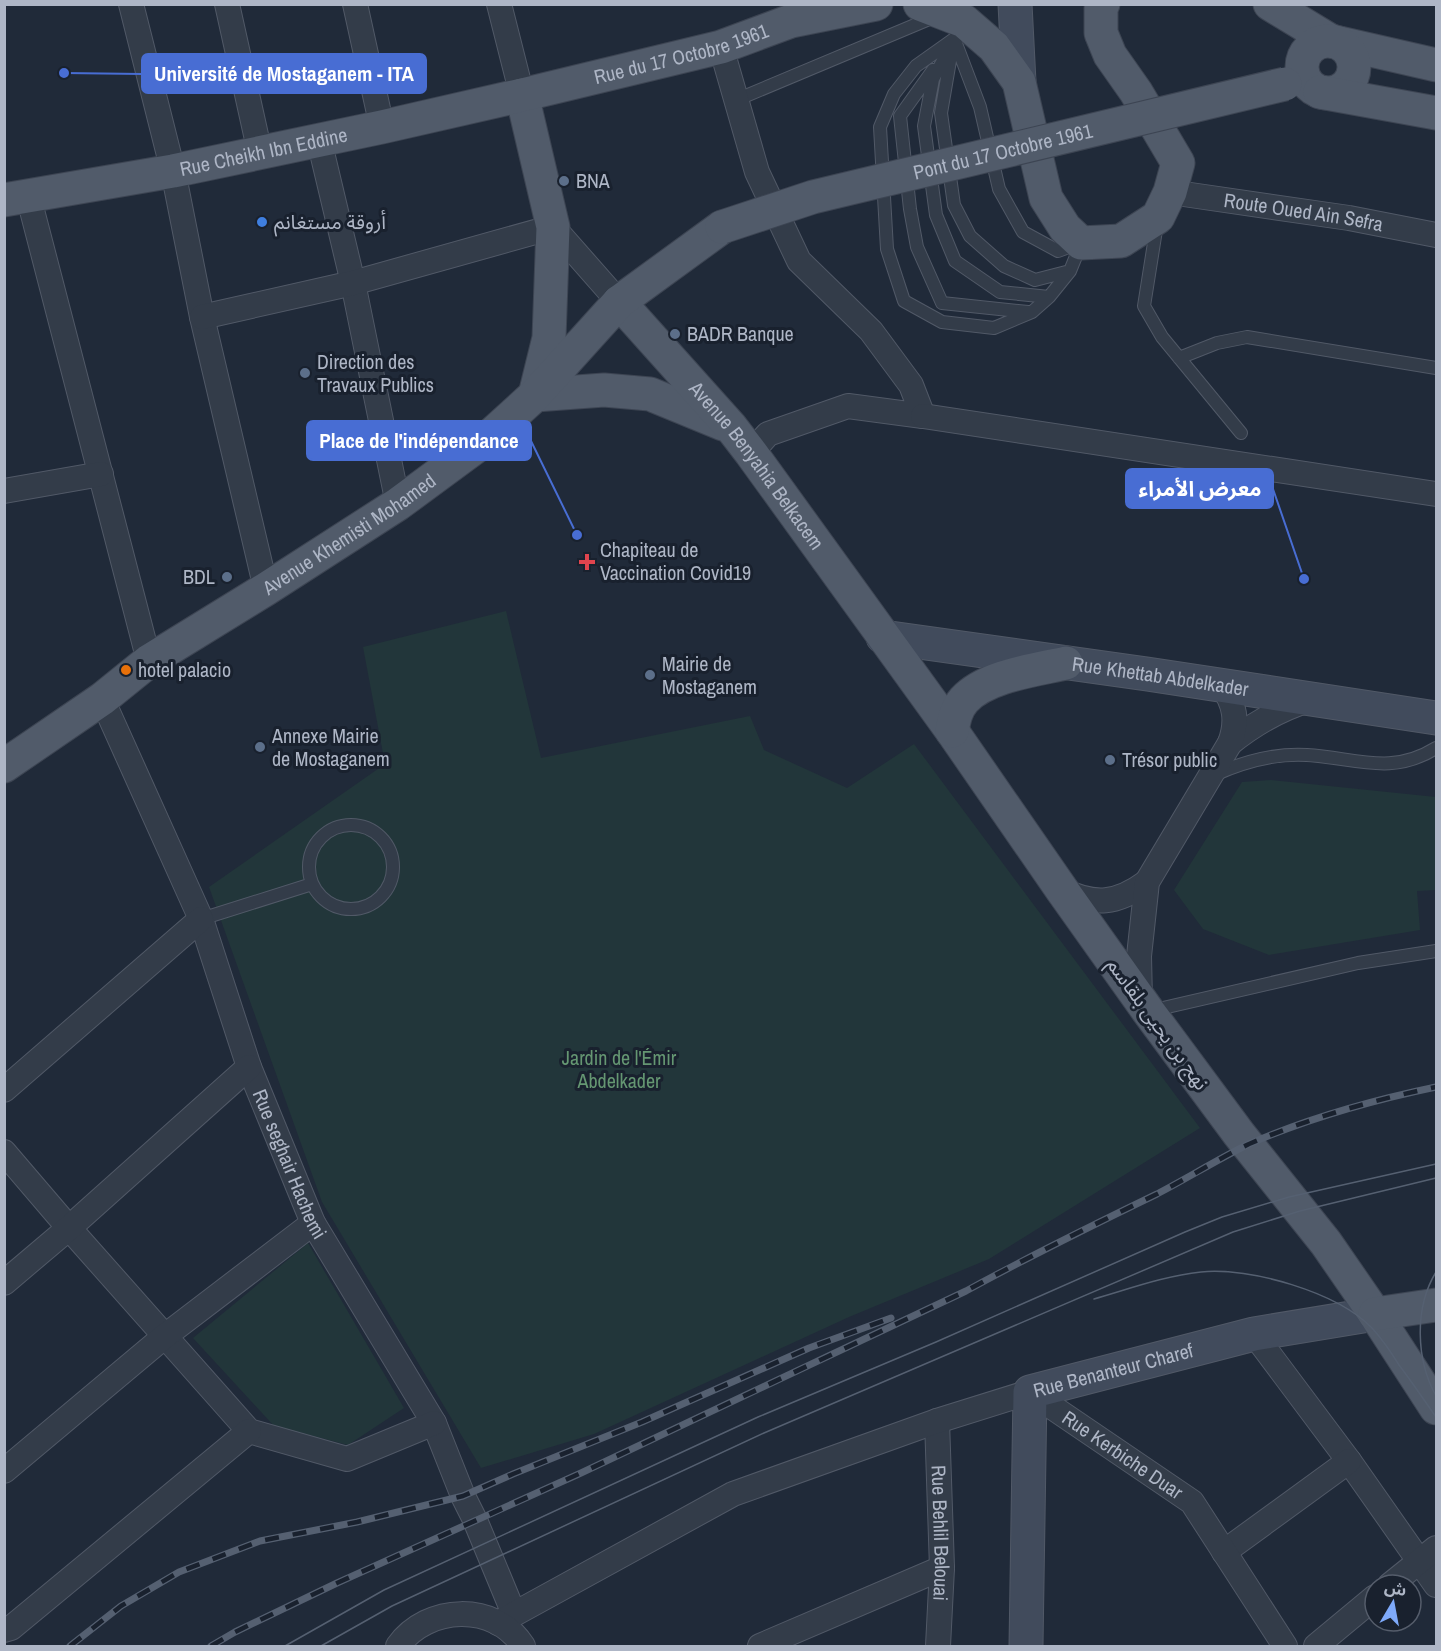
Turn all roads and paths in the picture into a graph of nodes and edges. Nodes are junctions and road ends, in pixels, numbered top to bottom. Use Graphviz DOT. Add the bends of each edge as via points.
graph roads {
  1 [pos="131,4"];
  2 [pos="227,4"];
  3 [pos="355,4"];
  4 [pos="499,4"];
  5 [pos="876,4"];
  6 [pos="1015,4"];
  7 [pos="1103,4"];
  8 [pos="1270,4"];
  9 [pos="798,10"];
  10 [pos="945,19"];
  11 [pos="1331,41"];
  12 [pos="721,47"];
  13 [pos="1437,64"];
  14 [pos="1019,82"];
  15 [pos="1321,92"];
  16 [pos="522,95"];
  17 [pos="736,100"];
  18 [pos="1437,113"];
  19 [pos="382,127"];
  20 [pos="319,140"];
  21 [pos="260,153"];
  22 [pos="173,171"];
  23 [pos="16,197"];
  24 [pos="1164,205"];
  25 [pos="554,227"];
  26 [pos="722,227"];
  27 [pos="1437,236"];
  28 [pos="1076,257"];
  29 [pos="353,283"];
  30 [pos="1049,297"];
  31 [pos="620,302"];
  32 [pos="1032,312"];
  33 [pos="202,317"];
  34 [pos="1179,358"];
  35 [pos="1437,368"];
  36 [pos="535,395"];
  37 [pos="923,416"];
  38 [pos="731,427"];
  39 [pos="1242,433"];
  40 [pos="751,453"];
  41 [pos="101,474"];
  42 [pos="4,492"];
  43 [pos="1437,494"];
  44 [pos="398,504"];
  45 [pos="267,589"];
  46 [pos="883,637"];
  47 [pos="150,662"];
  48 [pos="1066,663"];
  49 [pos="1222,686"];
  50 [pos="102,699"];
  51 [pos="1313,699"];
  52 [pos="1437,718"];
  53 [pos="952,731"];
  54 [pos="4,737"];
  55 [pos="1230,743"];
  56 [pos="1437,748"];
  57 [pos="4,766"];
  58 [pos="1210,777"];
  59 [pos="1147,882"];
  60 [pos="312,884"];
  61 [pos="1062,890"];
  62 [pos="201,919"];
  63 [pos="1437,951"];
  64 [pos="1144,1006"];
  65 [pos="249,1067"];
  66 [pos="4,1090"];
  67 [pos="4,1152"];
  68 [pos="313,1223"];
  69 [pos="69,1228"];
  70 [pos="4,1283"];
  71 [pos="1437,1305"];
  72 [pos="1375,1314"];
  73 [pos="1254,1334"];
  74 [pos="165,1336"];
  75 [pos="1030,1392"];
  76 [pos="1437,1408"];
  77 [pos="937,1421"];
  78 [pos="434,1422"];
  79 [pos="249,1431"];
  80 [pos="1349,1461"];
  81 [pos="4,1471"];
  82 [pos="1224,1552"];
  83 [pos="1428,1554"];
  84 [pos="942,1568"];
  85 [pos="1405,1573"];
  86 [pos="1437,1585"];
  87 [pos="1363,1607"];
  88 [pos="506,1618"];
  89 [pos="4,1630"];
  90 [pos="398,1647"];
  91 [pos="524,1647"];
  92 [pos="760,1647"];
  93 [pos="938,1647"];
  94 [pos="1026,1647"];
  95 [pos="1285,1647"];
  96 [pos="1316,1647"];
  1 -- 22 [label="street"];
  2 -- 21 [label="street"];
  3 -- 19 [label="street"];
  4 -- 16 [label="street"];
  5 -- 9 [label="main road, Rue du 17 Octobre 1961"];
  6 -- 14 [label="main road"];
  7 -- 24 [label="main road" via="1101,33 1110,54 1178,163"];
  8 -- 11 [label="main road"];
  9 -- 12 [label="main road, Rue du 17 Octobre 1961"];
  10 -- 14 [label="main road" via="994,47"];
  10 -- 17 [label="lane"];
  10 -- 28 [label="lane" via="980,107 999,189 1023,232"];
  10 -- 28 [label="lane" via="941,113 954,205 970,236 1004,266 1035,280"];
  10 -- 30 [label="lane" via="924,126 936,215 955,261 1000,291"];
  10 -- 32 [label="lane" via="900,116 917,247 942,303"];
  10 -- 32 [label="lane" via="894,94 880,127 887,249 904,301 942,322 994,328"];
  11 -- 13 [label="main road"];
  11 -- 15 [label="main road" via="1347,49 1353,72 1351,80 1338,91"];
  12 -- 16 [label="main road, Rue du 17 Octobre 1961"];
  12 -- 17 [label="street"];
  14 -- 28 [label="main road" via="1046,198 1065,228"];
  15 -- 18 [label="main road"];
  15 -- 26 [label="main road, Pont du 17 Octobre 1961, bridge" via="1285,84 813,197"];
  16 -- 19 [label="main road, Rue Cheikh Ibn Eddine"];
  16 -- 25 [label="main road"];
  17 -- 37 [label="street" via="757,172 799,261 872,331 911,385"];
  19 -- 20 [label="main road, Rue Cheikh Ibn Eddine"];
  20 -- 21 [label="main road, Rue Cheikh Ibn Eddine"];
  20 -- 29 [label="street"];
  21 -- 22 [label="main road, Rue Cheikh Ibn Eddine"];
  22 -- 23 [label="main road, Rue Cheikh Ibn Eddine"];
  22 -- 33 [label="street"];
  23 -- 41 [label="street"];
  24 -- 27 [label="street, Route Oued Ain Sefra" via="1349,218"];
  24 -- 28 [label="main road" via="1121,241"];
  24 -- 34 [label="lane" via="1144,306"];
  25 -- 29 [label="street"];
  25 -- 31 [label="street"];
  25 -- 36 [label="main road" via="549,338"];
  26 -- 31 [label="main road, Avenue Khemisti Mohamed"];
  28 -- 30 [label="lane"];
  29 -- 33 [label="street"];
  29 -- 44 [label="street"];
  30 -- 32 [label="lane"];
  31 -- 36 [label="main road, Avenue Khemisti Mohamed"];
  31 -- 38 [label="main road, Avenue Benyahia Belkacem"];
  33 -- 45 [label="street"];
  34 -- 35 [label="lane" via="1217,343 1247,337"];
  34 -- 39 [label="lane"];
  36 -- 38 [label="main road" via="604,390 650,394"];
  36 -- 44 [label="main road, Avenue Khemisti Mohamed" via="489,437"];
  37 -- 40 [label="street" via="848,406 768,434"];
  37 -- 43 [label="street"];
  38 -- 40 [label="main road, Avenue Benyahia Belkacem"];
  40 -- 46 [label="main road, Avenue Benyahia Belkacem"];
  41 -- 42 [label="street"];
  41 -- 47 [label="street"];
  44 -- 45 [label="main road, Avenue Khemisti Mohamed"];
  45 -- 47 [label="main road, Avenue Khemisti Mohamed"];
  46 -- 48 [label="main road, Rue Khettab Abdelkader"];
  46 -- 53 [label="main road, نهج بن يحيى بلقاسم"];
  47 -- 50 [label="main road, Avenue Khemisti Mohamed"];
  48 -- 49 [label="main road, Rue Khettab Abdelkader"];
  48 -- 53 [label="main road" via="994,680 977,689 963,701"];
  49 -- 51 [label="main road, Rue Khettab Abdelkader"];
  49 -- 55 [label="street" via="1236,719"];
  50 -- 54 [label="main road" via="40,731"];
  50 -- 57 [label="main road, Avenue Khemisti Mohamed"];
  50 -- 62 [label="street, Rue seghair Hachemi"];
  51 -- 52 [label="main road, Rue Khettab Abdelkader"];
  51 -- 55 [label="street" via="1278,711"];
  53 -- 61 [label="main road, نهج بن يحيى بلقاسم"];
  55 -- 58 [label="street"];
  56 -- 58 [label="lane" via="1410,761 1390,764 1281,755 1232,767"];
  58 -- 59 [label="street"];
  59 -- 61 [label="street" via="1132,893 1097,901"];
  59 -- 64 [label="street" via="1139,956"];
  60 -- 60 [label="lane" via="329,904 355,909 368,906 388,889 393,877 390,850 373,831 361,826 334,828 323,835 310,857"];
  60 -- 62 [label="lane"];
  61 -- 64 [label="main road, نهج بن يحيى بلقاسم"];
  62 -- 65 [label="street, Rue seghair Hachemi"];
  62 -- 66 [label="street"];
  63 -- 64 [label="lane"];
  64 -- 72 [label="main road, نهج بن يحيى بلقاسم" via="1326,1243"];
  65 -- 68 [label="street, Rue seghair Hachemi"];
  65 -- 69 [label="street"];
  67 -- 69 [label="street"];
  68 -- 74 [label="street"];
  68 -- 78 [label="street, Rue seghair Hachemi"];
  69 -- 70 [label="street"];
  69 -- 74 [label="street"];
  71 -- 72 [label="main road"];
  72 -- 73 [label="main road, Rue Benanteur Charef"];
  72 -- 76 [label="main road, نهج بن يحيى بلقاسم"];
  73 -- 75 [label="main road, Rue Benanteur Charef"];
  73 -- 80 [label="street"];
  74 -- 79 [label="street"];
  74 -- 81 [label="street"];
  75 -- 77 [label="street"];
  75 -- 82 [label="street, Rue Kerbiche Duar" via="1192,1502"];
  75 -- 94 [label="main road, Rue Benanteur Charef"];
  77 -- 84 [label="street, Rue Behlil Belouai"];
  77 -- 88 [label="street" via="733,1494"];
  78 -- 79 [label="street" via="347,1459"];
  78 -- 88 [label="street, Rue seghair Hachemi" via="475,1520"];
  79 -- 89 [label="street"];
  80 -- 82 [label="street"];
  80 -- 83 [label="street"];
  82 -- 95 [label="street, Rue Kerbiche Duar"];
  83 -- 85 [label="street"];
  83 -- 86 [label="street"];
  84 -- 92 [label="street"];
  84 -- 93 [label="street, Rue Behlil Belouai"];
  87 -- 96 [label="street"];
  88 -- 90 [label="street" via="448,1614 424,1623"];
  88 -- 91 [label="street"];
}
